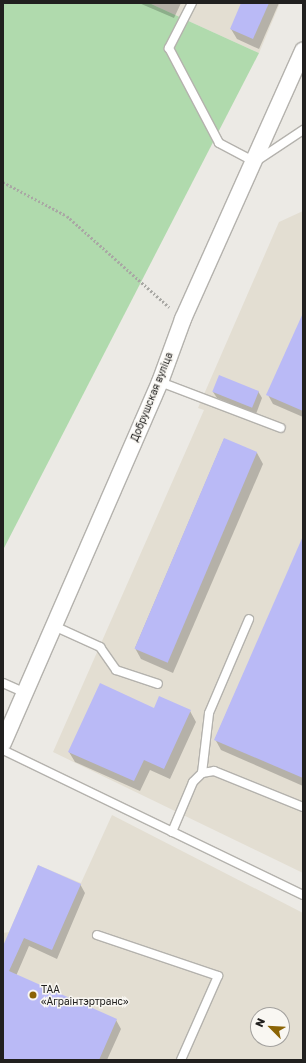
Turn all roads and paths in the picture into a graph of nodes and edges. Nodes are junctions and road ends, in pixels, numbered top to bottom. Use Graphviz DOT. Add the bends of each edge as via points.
graph roads {
  1 [pos="192,3"];
  2 [pos="303,51"];
  3 [pos="303,130"];
  4 [pos="255,162"];
  5 [pos="3,182"];
  6 [pos="183,319"];
  7 [pos="160,382"];
  8 [pos="281,428"];
  9 [pos="249,619"];
  10 [pos="54,626"];
  11 [pos="3,683"];
  12 [pos="158,684"];
  13 [pos="25,693"];
  14 [pos="3,743"];
  15 [pos="3,750"];
  16 [pos="202,773"];
  17 [pos="303,807"];
  18 [pos="172,832"];
  19 [pos="303,896"];
  20 [pos="96,935"];
  21 [pos="181,1060"];
  1 -- 4 [label="lane" via="168,48 219,143"];
  2 -- 4 [label="street, Добрушская вуліца"];
  3 -- 4 [label="lane"];
  4 -- 6 [label="street, Добрушская вуліца"];
  5 -- 6 [label="path" via="67,216"];
  6 -- 7 [label="street, Добрушская вуліца"];
  7 -- 8 [label="lane"];
  7 -- 10 [label="street, Добрушская вуліца"];
  9 -- 16 [label="lane" via="209,713"];
  10 -- 12 [label="lane" via="100,647 116,670"];
  10 -- 13 [label="street, Добрушская вуліца"];
  11 -- 13 [label="lane"];
  13 -- 14 [label="street, Добрушская вуліца"];
  15 -- 18 [label="lane"];
  16 -- 17 [label="lane" via="214,771"];
  16 -- 18 [label="lane" via="193,782"];
  18 -- 19 [label="lane"];
  20 -- 21 [label="lane" via="218,976"];
}
